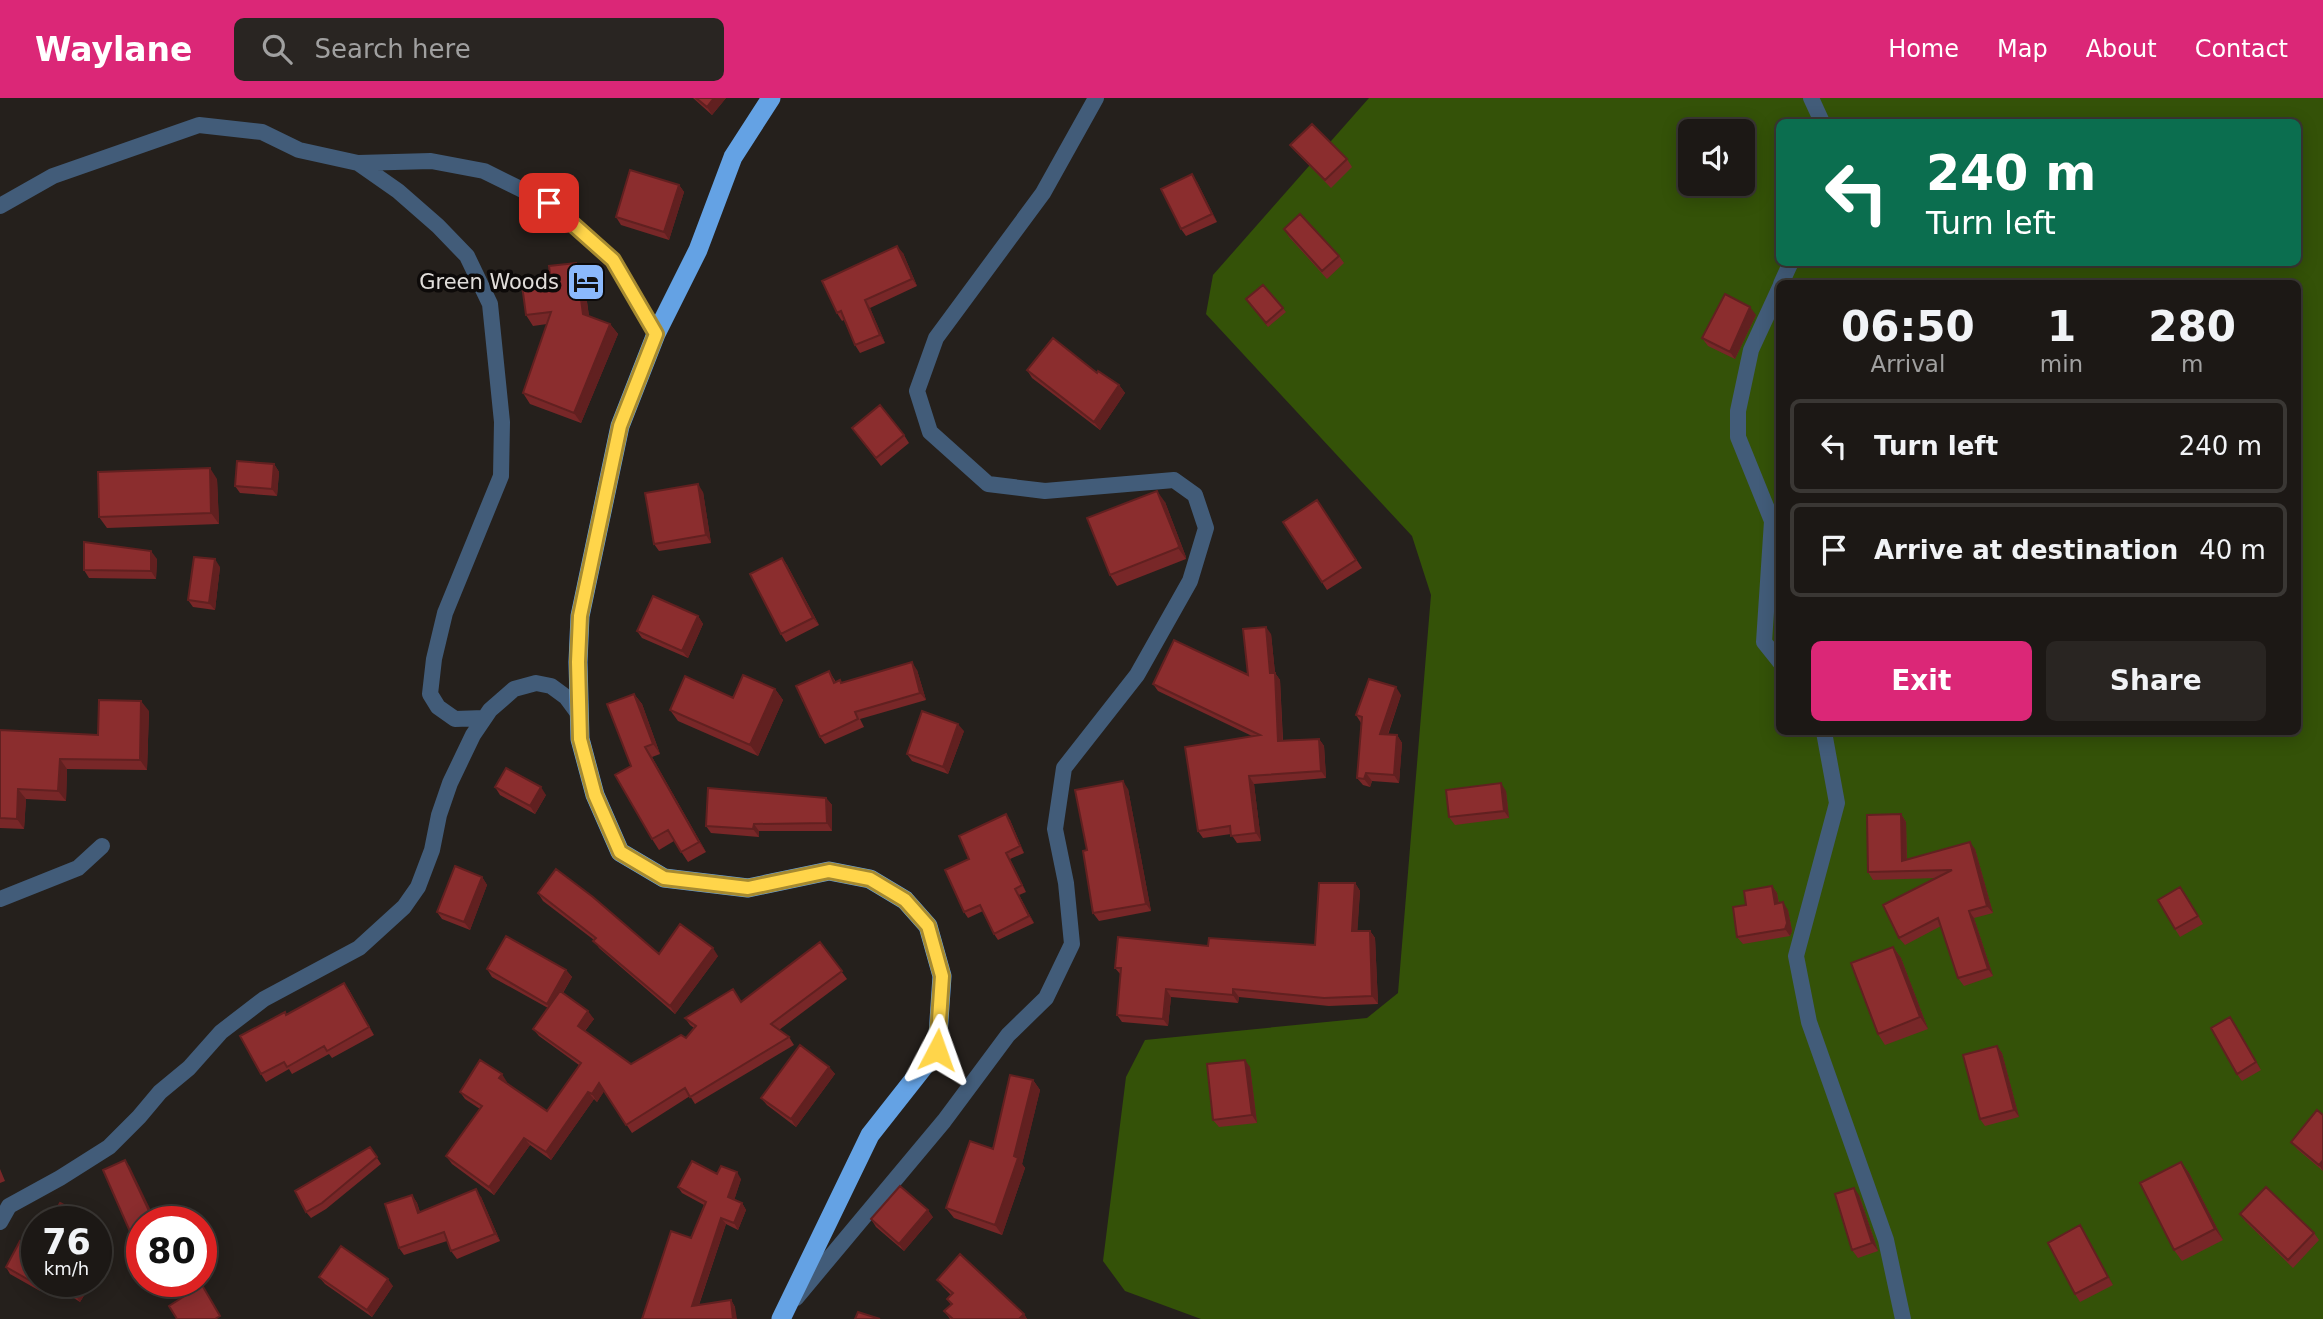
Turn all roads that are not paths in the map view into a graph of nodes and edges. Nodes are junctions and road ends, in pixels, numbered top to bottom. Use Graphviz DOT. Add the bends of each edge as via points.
graph roads {
  1 [pos="771,98"];
  2 [pos="1096,98"];
  3 [pos="1811,98"];
  4 [pos="1821,119"];
  5 [pos="358,163"];
  6 [pos="0,206"];
  7 [pos="1776,296"];
  8 [pos="656,334"];
  9 [pos="1776,657"];
  10 [pos="580,716"];
  11 [pos="484,718"];
  12 [pos="1825,735"];
  13 [pos="102,846"];
  14 [pos="0,899"];
  15 [pos="0,1222"];
  16 [pos="784,1313"];
  17 [pos="1903,1319"];
  1 -- 8 [label="highway" via="733,157 698,250"];
  2 -- 16 [label="lane" via="1043,193 936,338 917,390 930,432 989,484 1045,491 1174,480 1195,495 1206,528 1190,581 1137,675 1064,768 1055,828 1072,944 1046,998 1008,1035 944,1121"];
  3 -- 4 [label="lane"];
  5 -- 6 [label="lane" via="299,150 262,132 199,125 53,176"];
  5 -- 8 [label="lane" via="431,161 484,171 549,203 613,260"];
  5 -- 11 [label="lane" via="398,191 467,256 490,304 502,422 501,476 444,613 430,694 438,707 455,719"];
  7 -- 9 [label="lane" via="1751,350 1738,411 1738,437 1772,521 1764,642"];
  8 -- 10 [label="highway" via="620,426 580,616"];
  10 -- 11 [label="lane" via="566,697 551,686 536,683 514,689"];
  10 -- 16 [label="highway" via="580,739 595,795 620,852 664,878 748,888 829,871 870,879 905,900 928,926 942,976 937,1050 870,1135"];
  11 -- 15 [label="lane" via="450,783 432,850 418,887 404,907 359,948 264,999 221,1032 109,1147 9,1206"];
  12 -- 17 [label="lane" via="1837,803 1796,956 1810,1022 1886,1241"];
  13 -- 14 [label="lane" via="78,868"];
}
